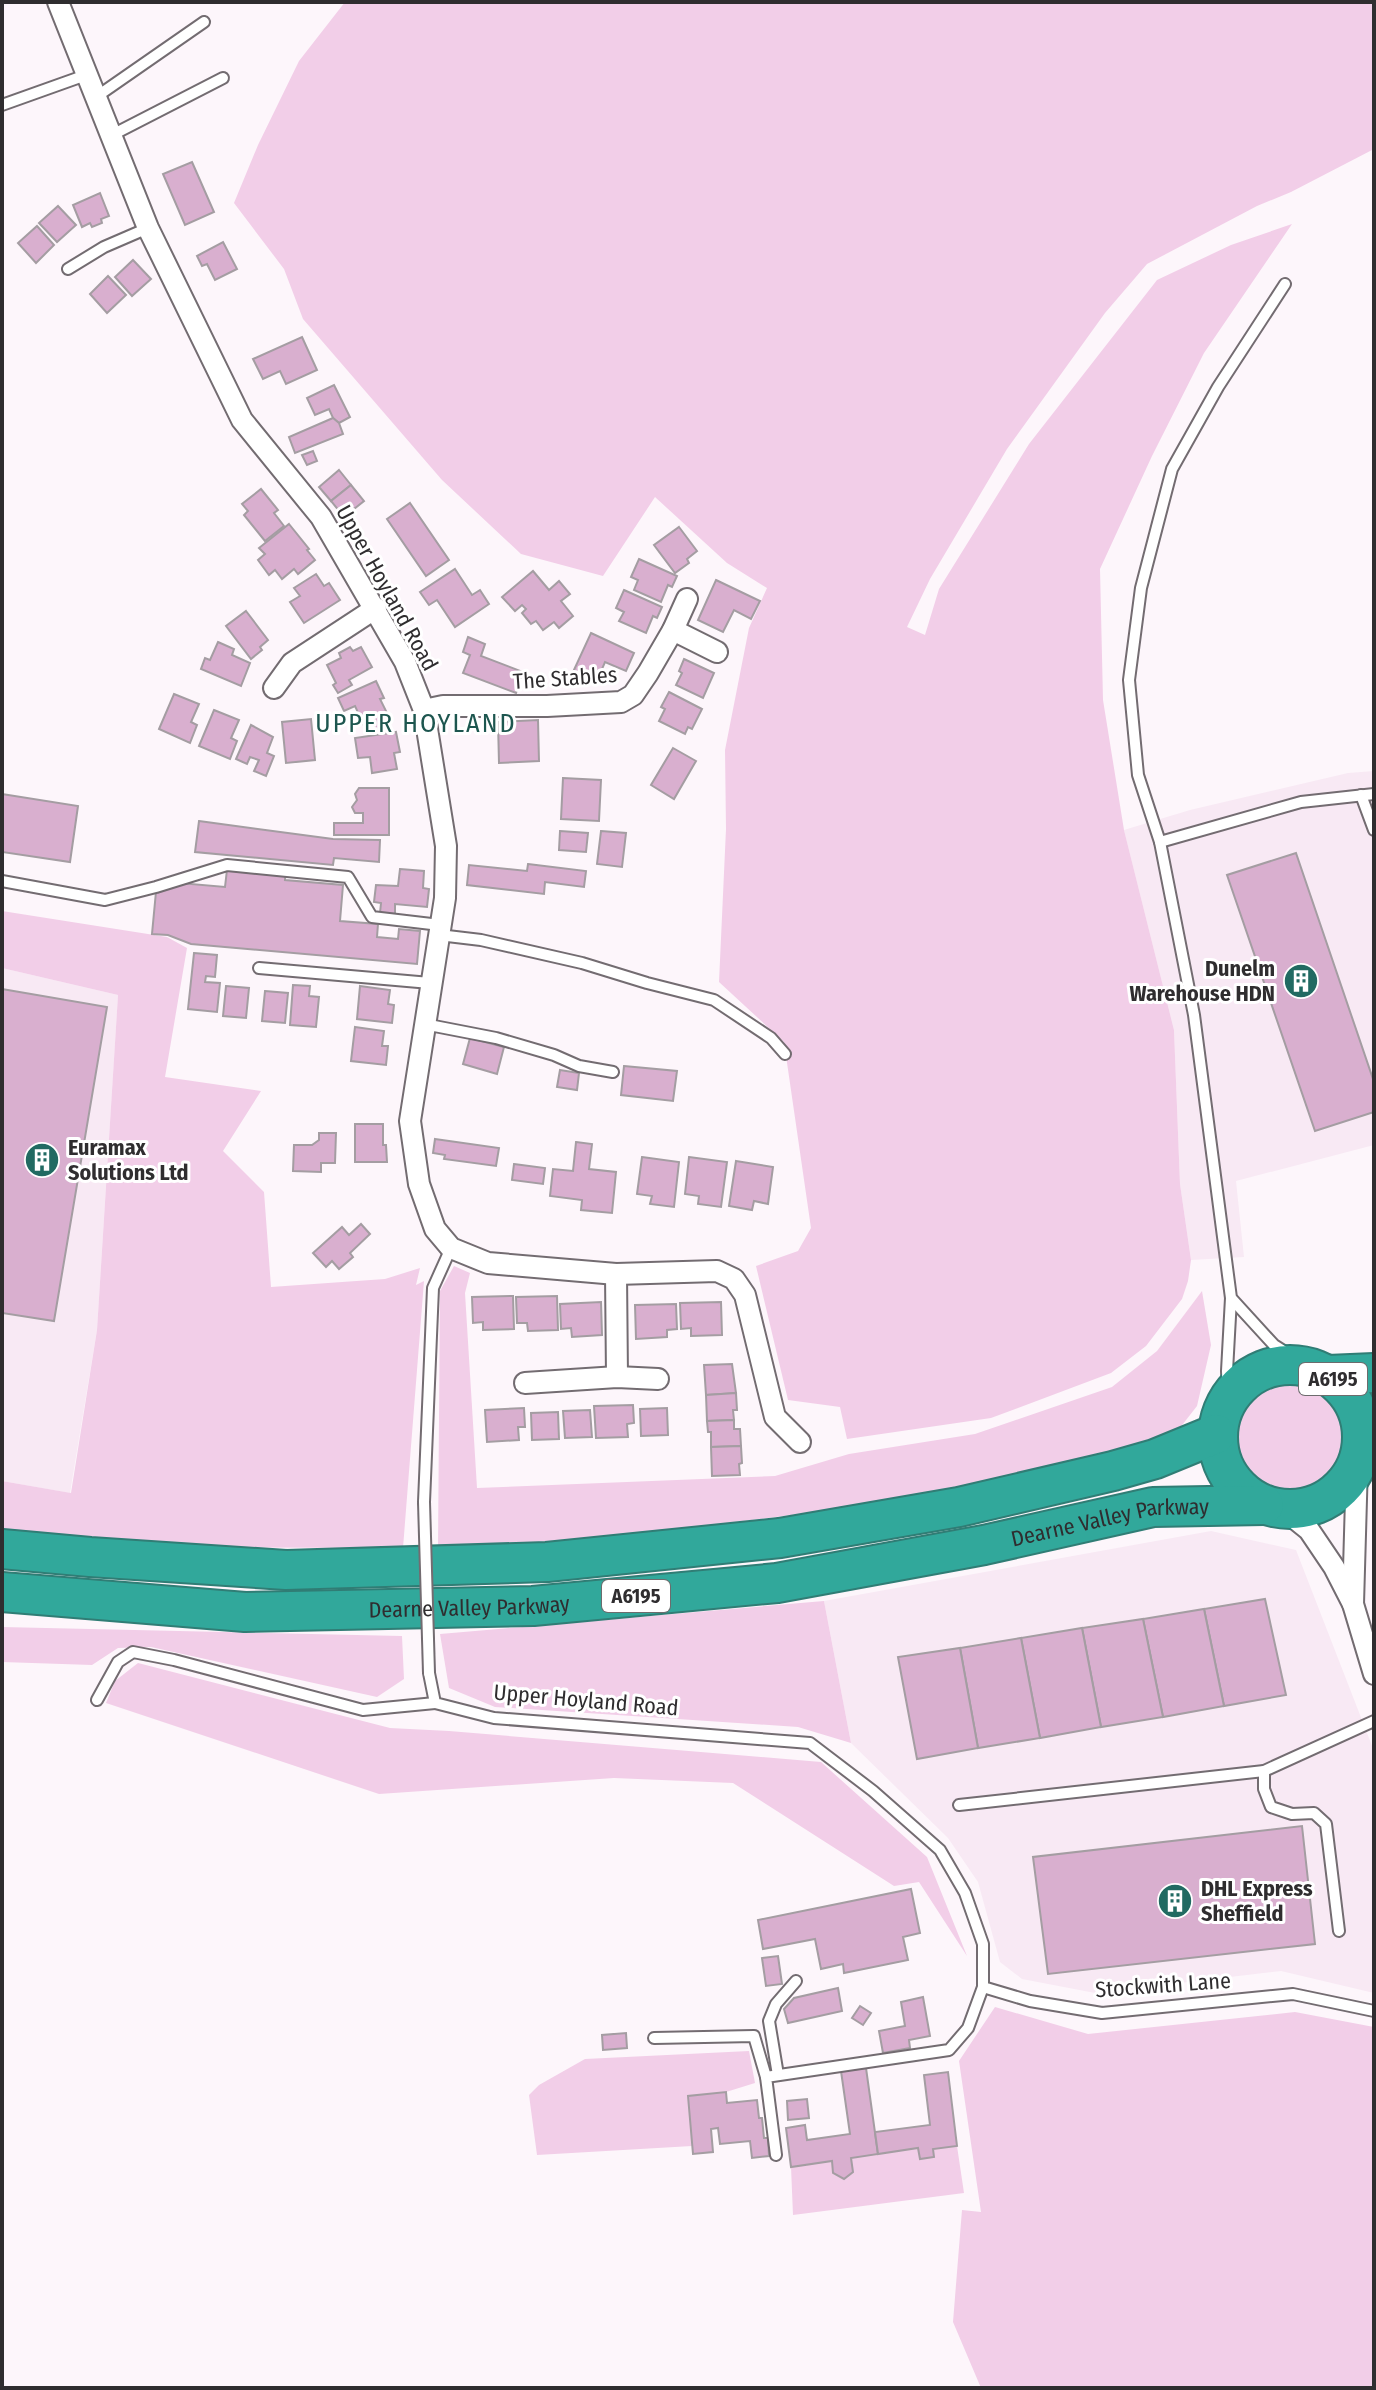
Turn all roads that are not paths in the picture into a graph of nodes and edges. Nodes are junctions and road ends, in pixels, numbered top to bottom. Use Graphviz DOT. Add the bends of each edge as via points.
graph roads {
  1 [pos="58,2"];
  2 [pos="204,22"];
  3 [pos="86,75"];
  4 [pos="223,78"];
  5 [pos="96,97"];
  6 [pos="2,105"];
  7 [pos="112,135"];
  8 [pos="148,228"];
  9 [pos="68,269"];
  10 [pos="1285,284"];
  11 [pos="687,599"];
  12 [pos="376,608"];
  13 [pos="673,630"];
  14 [pos="717,652"];
  15 [pos="274,688"];
  16 [pos="424,710"];
  17 [pos="1374,794"];
  18 [pos="1361,795"];
  19 [pos="1374,830"];
  20 [pos="1160,842"];
  21 [pos="2,881"];
  22 [pos="440,930"];
  23 [pos="259,968"];
  24 [pos="430,983"];
  25 [pos="424,1024"];
  26 [pos="785,1054"];
  27 [pos="613,1072"];
  28 [pos="451,1248"];
  29 [pos="616,1274"];
  30 [pos="1231,1298"];
  31 [pos="1317,1370"];
  32 [pos="1374,1373"];
  33 [pos="617,1377"];
  34 [pos="658,1379"];
  35 [pos="525,1383"];
  36 [pos="1228,1398"];
  37 [pos="1216,1434"];
  38 [pos="800,1442"];
  39 [pos="1365,1445"];
  40 [pos="1273,1507"];
  41 [pos="2,1549"];
  42 [pos="2,1592"];
  43 [pos="65,1599"];
  44 [pos="2,1601"];
  45 [pos="1353,1604"];
  46 [pos="1374,1674"];
  47 [pos="97,1700"];
  48 [pos="435,1703"];
  49 [pos="1374,1721"];
  50 [pos="1264,1771"];
  51 [pos="959,1805"];
  52 [pos="1339,1931"];
  53 [pos="796,1981"];
  54 [pos="983,1987"];
  55 [pos="1374,2011"];
  56 [pos="654,2038"];
  57 [pos="778,2075"];
  58 [pos="766,2077"];
  59 [pos="776,2155"];
  1 -- 3 [label="street, Upper Hoyland Road"];
  2 -- 5 [label="lane"];
  3 -- 5 [label="street, Upper Hoyland Road"];
  3 -- 6 [label="lane"];
  4 -- 7 [label="lane"];
  5 -- 7 [label="street, Upper Hoyland Road"];
  7 -- 8 [label="street, Upper Hoyland Road"];
  8 -- 9 [label="lane"];
  8 -- 12 [label="street, Upper Hoyland Road" via="242,420 321,517"];
  10 -- 20 [label="lane" via="1172,469 1141,588 1129,680 1138,775"];
  11 -- 13 [label="street, The Stables"];
  12 -- 15 [label="street" via="292,663"];
  12 -- 16 [label="street, Upper Hoyland Road"];
  13 -- 14 [label="street"];
  13 -- 16 [label="street, The Stables" via="633,695 621,702"];
  16 -- 22 [label="street, Upper Hoyland Road" via="446,846"];
  17 -- 18 [label="lane"];
  18 -- 19 [label="lane"];
  18 -- 20 [label="lane" via="1301,802"];
  20 -- 30 [label="lane" via="1194,1015"];
  21 -- 22 [label="lane" via="105,900 227,865 286,870 348,877 372,917"];
  22 -- 24 [label="street, Upper Hoyland Road"];
  22 -- 26 [label="lane" via="714,1000 771,1038"];
  23 -- 24 [label="lane"];
  24 -- 25 [label="street, Upper Hoyland Road"];
  25 -- 27 [label="lane" via="496,1038"];
  25 -- 28 [label="street, Upper Hoyland Road" via="410,1121 419,1184 435,1229"];
  28 -- 29 [label="street" via="488,1263"];
  28 -- 48 [label="lane, bridge" via="433,1288 424,1502 429,1673"];
  29 -- 33 [label="street"];
  29 -- 38 [label="street" via="717,1271 734,1279 745,1295 775,1417"];
  30 -- 31 [label="lane" via="1274,1345"];
  30 -- 36 [label="lane"];
  31 -- 32 [label="highway, A6195"];
  31 -- 36 [label="highway, A6195" via="1284,1364 1262,1369"];
  31 -- 39 [label="highway, A6195" via="1343,1387 1354,1402"];
  33 -- 34 [label="street"];
  33 -- 35 [label="street"];
  36 -- 37 [label="highway"];
  37 -- 40 [label="highway" via="1231,1480 1246,1495"];
  37 -- 41 [label="highway, Dearne Valley Parkway / A6195" via="1113,1471 959,1507 780,1538 547,1562 286,1570"];
  39 -- 40 [label="highway, A6195" via="1345,1484 1327,1499 1306,1508"];
  39 -- 45 [label="street"];
  40 -- 43 [label="highway, Dearne Valley Parkway / A6195" via="1153,1507 777,1583 533,1606 245,1612"];
  40 -- 45 [label="street" via="1309,1530"];
  42 -- 43 [label="highway, Dearne Valley Parkway / A6195"];
  43 -- 44 [label="street"];
  45 -- 46 [label="street"];
  47 -- 48 [label="lane, Upper Hoyland Road" via="118,1662 133,1652 363,1710"];
  48 -- 54 [label="lane, Upper Hoyland Road" via="494,1718 810,1743 940,1850 965,1893 983,1944"];
  49 -- 50 [label="lane"];
  50 -- 51 [label="lane"];
  50 -- 52 [label="lane" via="1271,1807 1292,1814 1314,1813 1326,1824"];
  53 -- 57 [label="lane" via="769,2021"];
  54 -- 55 [label="lane, Stockwith Lane" via="1102,2013 1293,1994"];
  54 -- 57 [label="lane" via="968,2028 949,2050"];
  56 -- 58 [label="lane" via="754,2036"];
  57 -- 58 [label="lane"];
  58 -- 59 [label="lane"];
}
